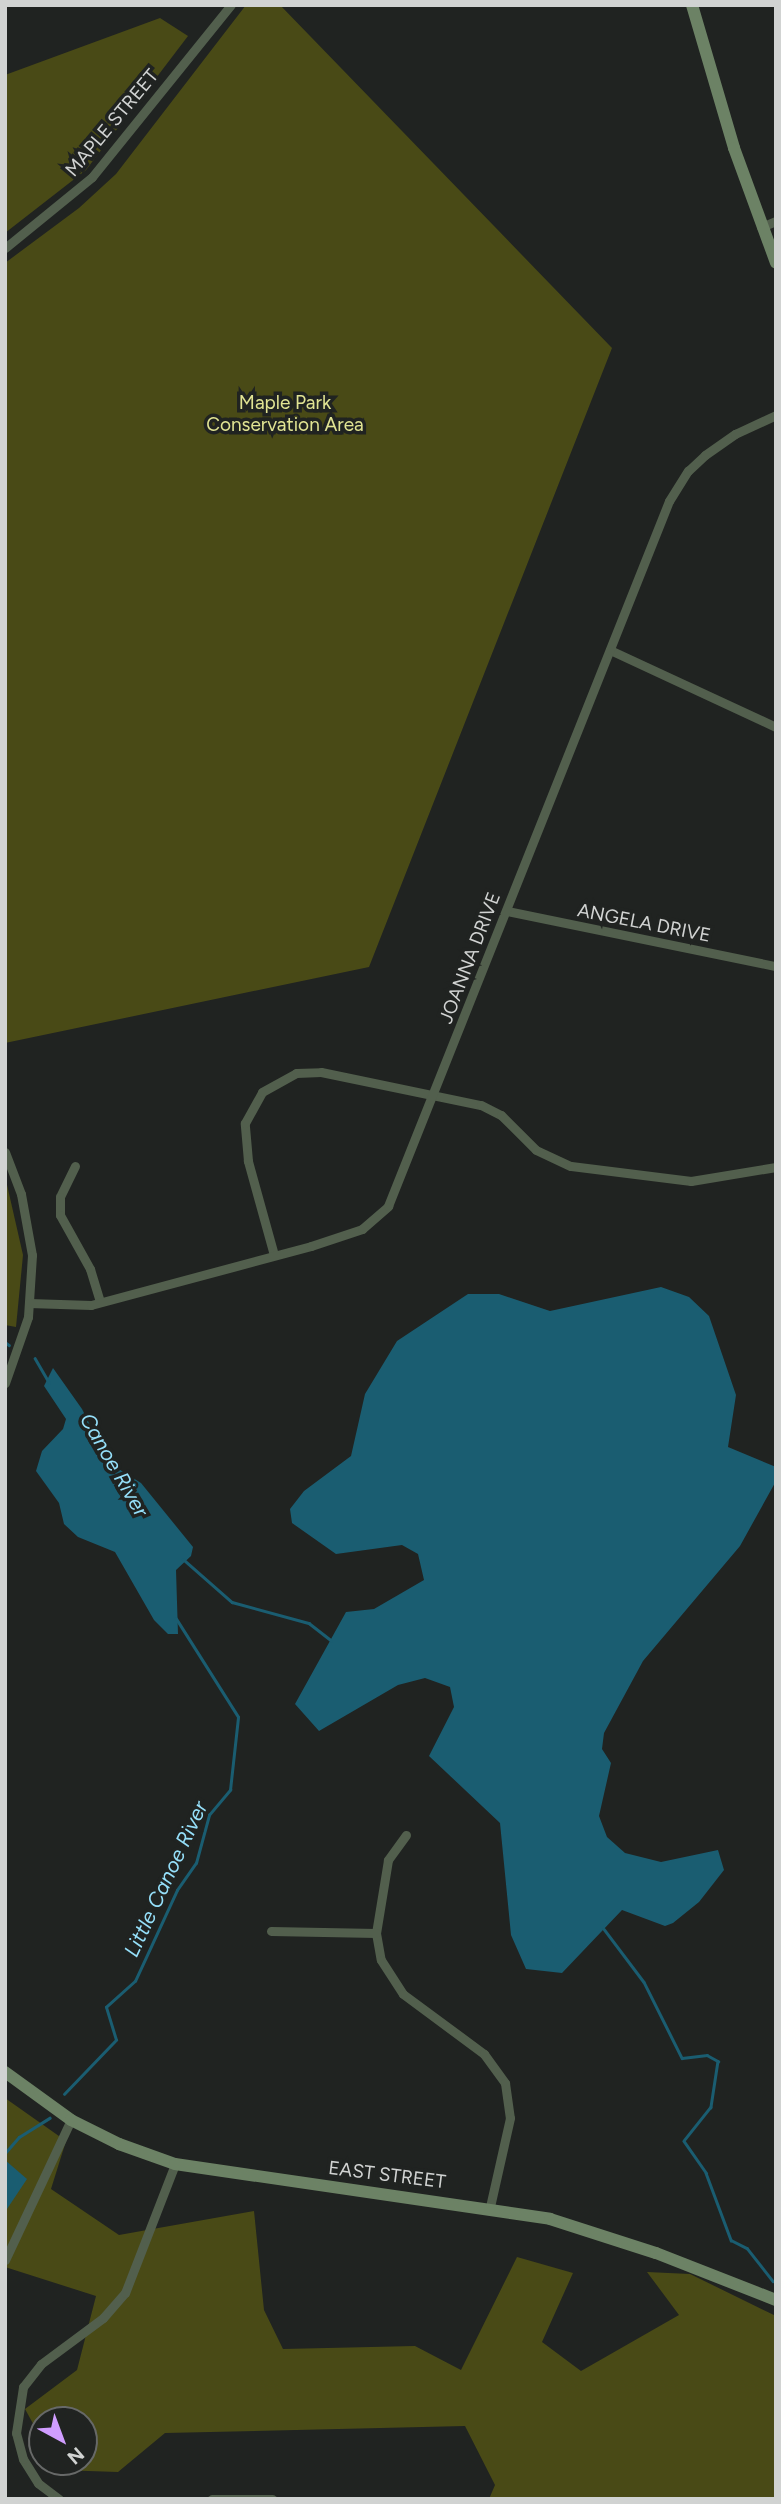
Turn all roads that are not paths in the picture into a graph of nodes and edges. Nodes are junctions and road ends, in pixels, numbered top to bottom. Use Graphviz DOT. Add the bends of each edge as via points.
graph roads {
  1 [pos="231,5"];
  2 [pos="692,5"];
  3 [pos="776,221"];
  4 [pos="761,227"];
  5 [pos="5,248"];
  6 [pos="776,263"];
  7 [pos="776,415"];
  8 [pos="610,650"];
  9 [pos="776,727"];
  10 [pos="507,911"];
  11 [pos="776,966"];
  12 [pos="435,1096"];
  13 [pos="5,1152"];
  14 [pos="75,1166"];
  15 [pos="776,1167"];
  16 [pos="274,1255"];
  17 [pos="100,1302"];
  18 [pos="29,1303"];
  19 [pos="5,1383"];
  20 [pos="406,1835"];
  21 [pos="271,1931"];
  22 [pos="376,1933"];
  23 [pos="5,2072"];
  24 [pos="71,2120"];
  25 [pos="175,2164"];
  26 [pos="490,2207"];
  27 [pos="5,2260"];
  28 [pos="776,2300"];
  29 [pos="59,2499"];
  30 [pos="212,2499"];
  31 [pos="272,2499"];
  1 -- 5 [label="street, MAPLE STREET" via="92,177"];
  2 -- 4 [label="street"];
  3 -- 4 [label="street"];
  4 -- 6 [label="street"];
  7 -- 8 [label="street, JOANNA DRIVE" via="725,440 681,480"];
  8 -- 9 [label="street"];
  8 -- 10 [label="street, JOANNA DRIVE"];
  10 -- 11 [label="street, ANGELA DRIVE"];
  10 -- 12 [label="street, JOANNA DRIVE"];
  12 -- 15 [label="street" via="491,1109 536,1150 571,1166 691,1181"];
  12 -- 16 [label="street, JOANNA DRIVE" via="395,1195 381,1214 352,1234"];
  12 -- 16 [label="street" via="304,1072 279,1079 262,1092 247,1114 246,1152"];
  13 -- 18 [label="street" via="29,1228"];
  14 -- 17 [label="street" via="60,1197 60,1215 90,1269"];
  16 -- 17 [label="street, JOANNA DRIVE"];
  17 -- 18 [label="street, JOANNA DRIVE" via="74,1308"];
  18 -- 19 [label="street" via="25,1332"];
  20 -- 22 [label="street" via="389,1857"];
  21 -- 22 [label="street"];
  22 -- 26 [label="street" via="391,1980 413,2003 484,2053 505,2083 510,2118"];
  23 -- 24 [label="street, EAST STREET"];
  24 -- 25 [label="street, EAST STREET"];
  24 -- 27 [label="street"];
  25 -- 26 [label="street, EAST STREET"];
  25 -- 29 [label="street" via="125,2293 103,2318 41,2364 23,2387 16,2433 23,2459 38,2483"];
  26 -- 28 [label="street, EAST STREET" via="597,2233"];
  30 -- 31 [label="street"];
}
